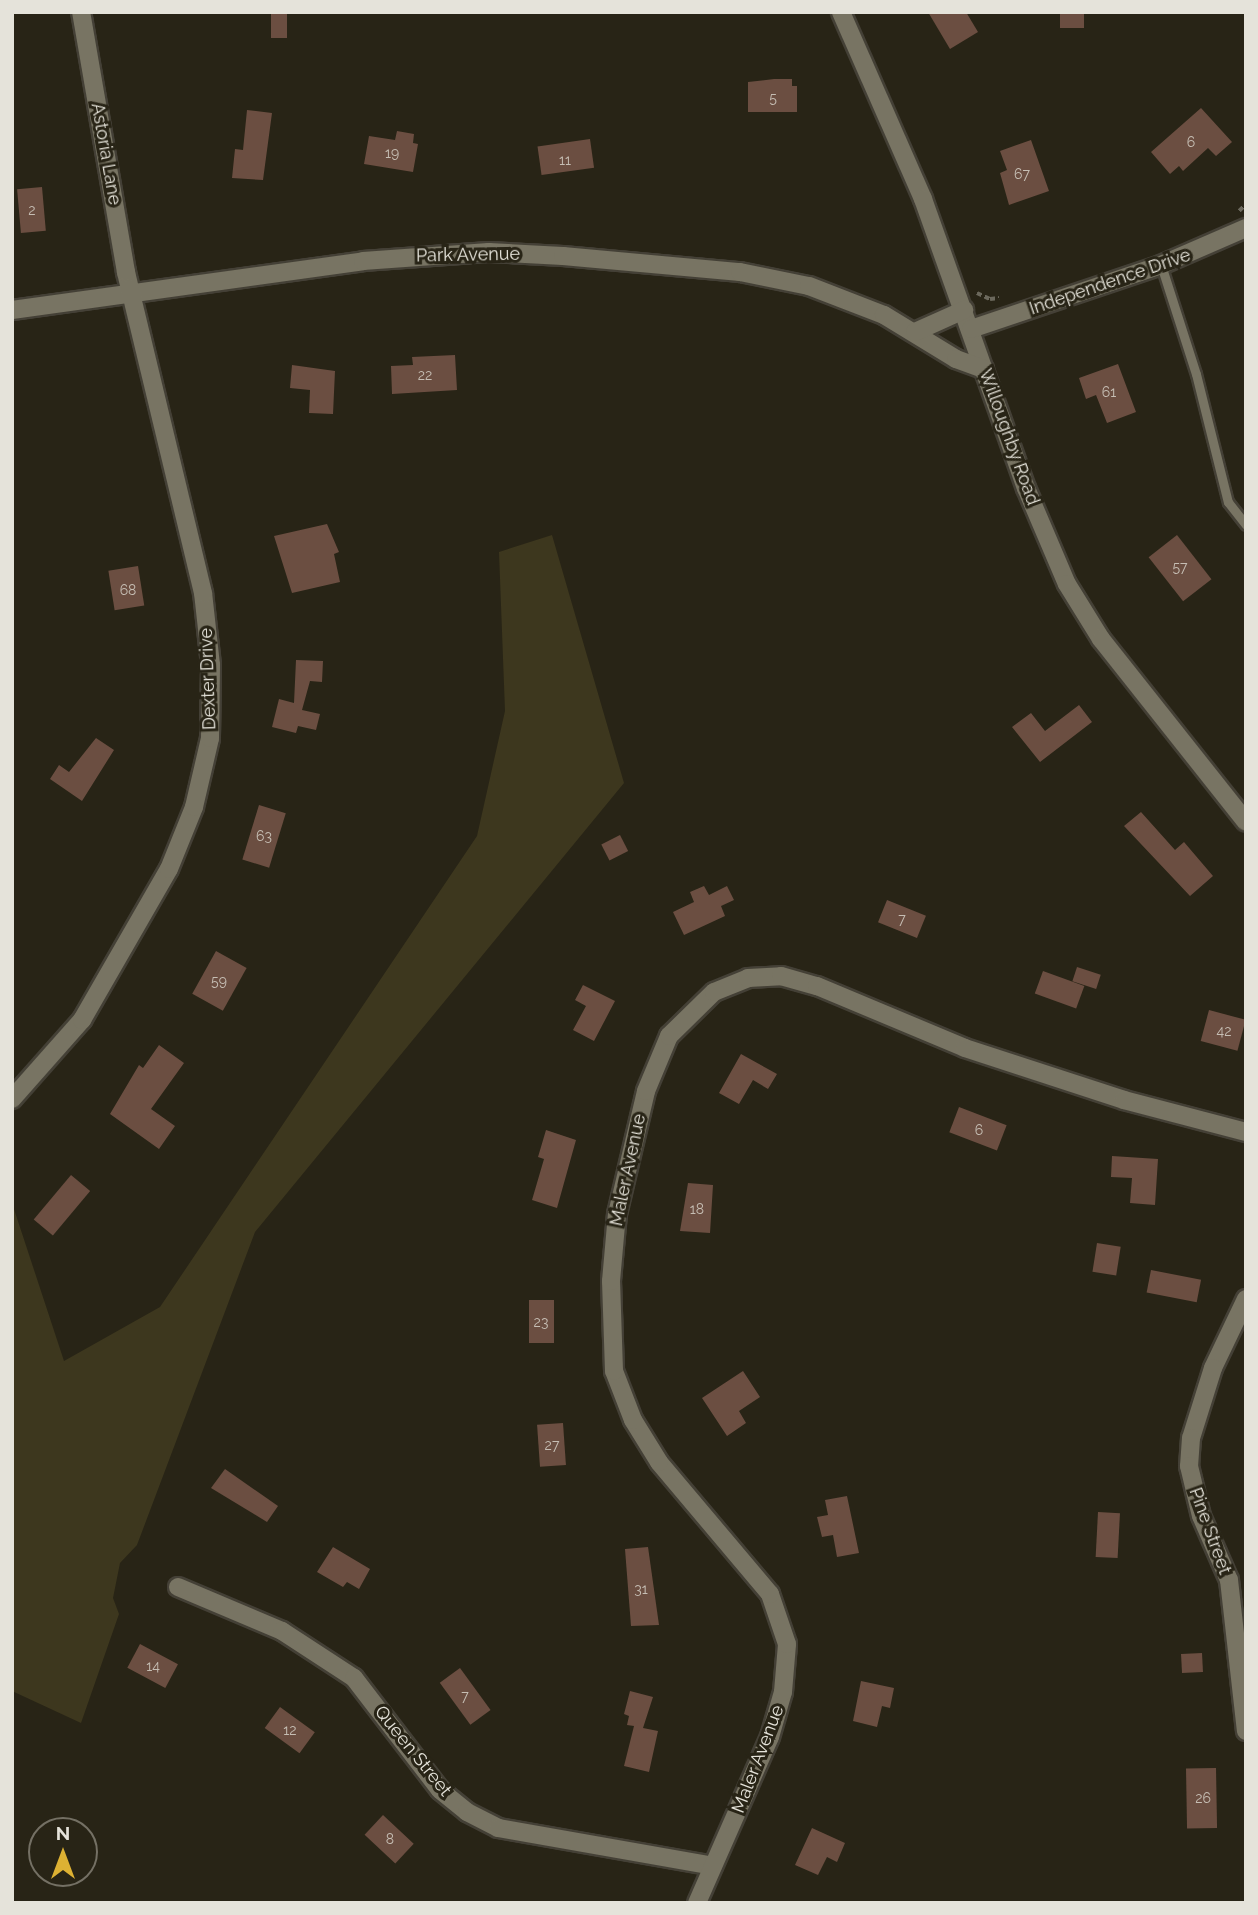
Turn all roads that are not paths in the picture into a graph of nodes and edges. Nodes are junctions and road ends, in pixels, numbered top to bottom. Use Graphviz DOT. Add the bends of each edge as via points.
graph roads {
  1 [pos="81,12"];
  2 [pos="841,12"];
  3 [pos="1246,228"];
  4 [pos="1161,265"];
  5 [pos="132,295"];
  6 [pos="12,310"];
  7 [pos="964,310"];
  8 [pos="971,329"];
  9 [pos="915,331"];
  10 [pos="984,369"];
  11 [pos="1246,525"];
  12 [pos="1246,822"];
  13 [pos="12,1100"];
  14 [pos="1246,1132"];
  15 [pos="1246,1299"];
  16 [pos="178,1587"];
  17 [pos="1246,1731"];
  18 [pos="713,1866"];
  19 [pos="697,1903"];
  1 -- 5 [label="street, Astoria Lane"];
  2 -- 7 [label="street, Willoughby Road" via="923,199"];
  3 -- 4 [label="street, Independence Drive"];
  4 -- 8 [label="street, Independence Drive"];
  4 -- 11 [label="lane" via="1196,374 1228,502"];
  5 -- 6 [label="street, Park Avenue"];
  5 -- 9 [label="street, Park Avenue" via="363,261 502,252 653,262 778,279 849,300"];
  5 -- 13 [label="street, Dexter Drive" via="203,593 211,665 210,737 194,807 169,869 82,1020"];
  7 -- 8 [label="street, Willoughby Road"];
  7 -- 9 [label="street"];
  8 -- 10 [label="street, Willoughby Road"];
  9 -- 10 [label="street, Park Avenue" via="956,359"];
  10 -- 12 [label="street, Willoughby Road" via="1067,584 1101,639"];
  14 -- 18 [label="street, Maler Avenue" via="1124,1100 965,1048 817,986 781,976 748,978 714,992 669,1036 646,1091 617,1214 611,1308 614,1371 633,1420 659,1462 770,1594 787,1644 783,1692 770,1737"];
  15 -- 17 [label="street, Pine Street" via="1213,1368 1191,1438 1189,1466 1201,1516 1229,1580"];
  16 -- 18 [label="street, Queen Street" via="282,1631 354,1678 440,1790 467,1812 498,1828"];
  18 -- 19 [label="street, Maler Avenue"];
}
